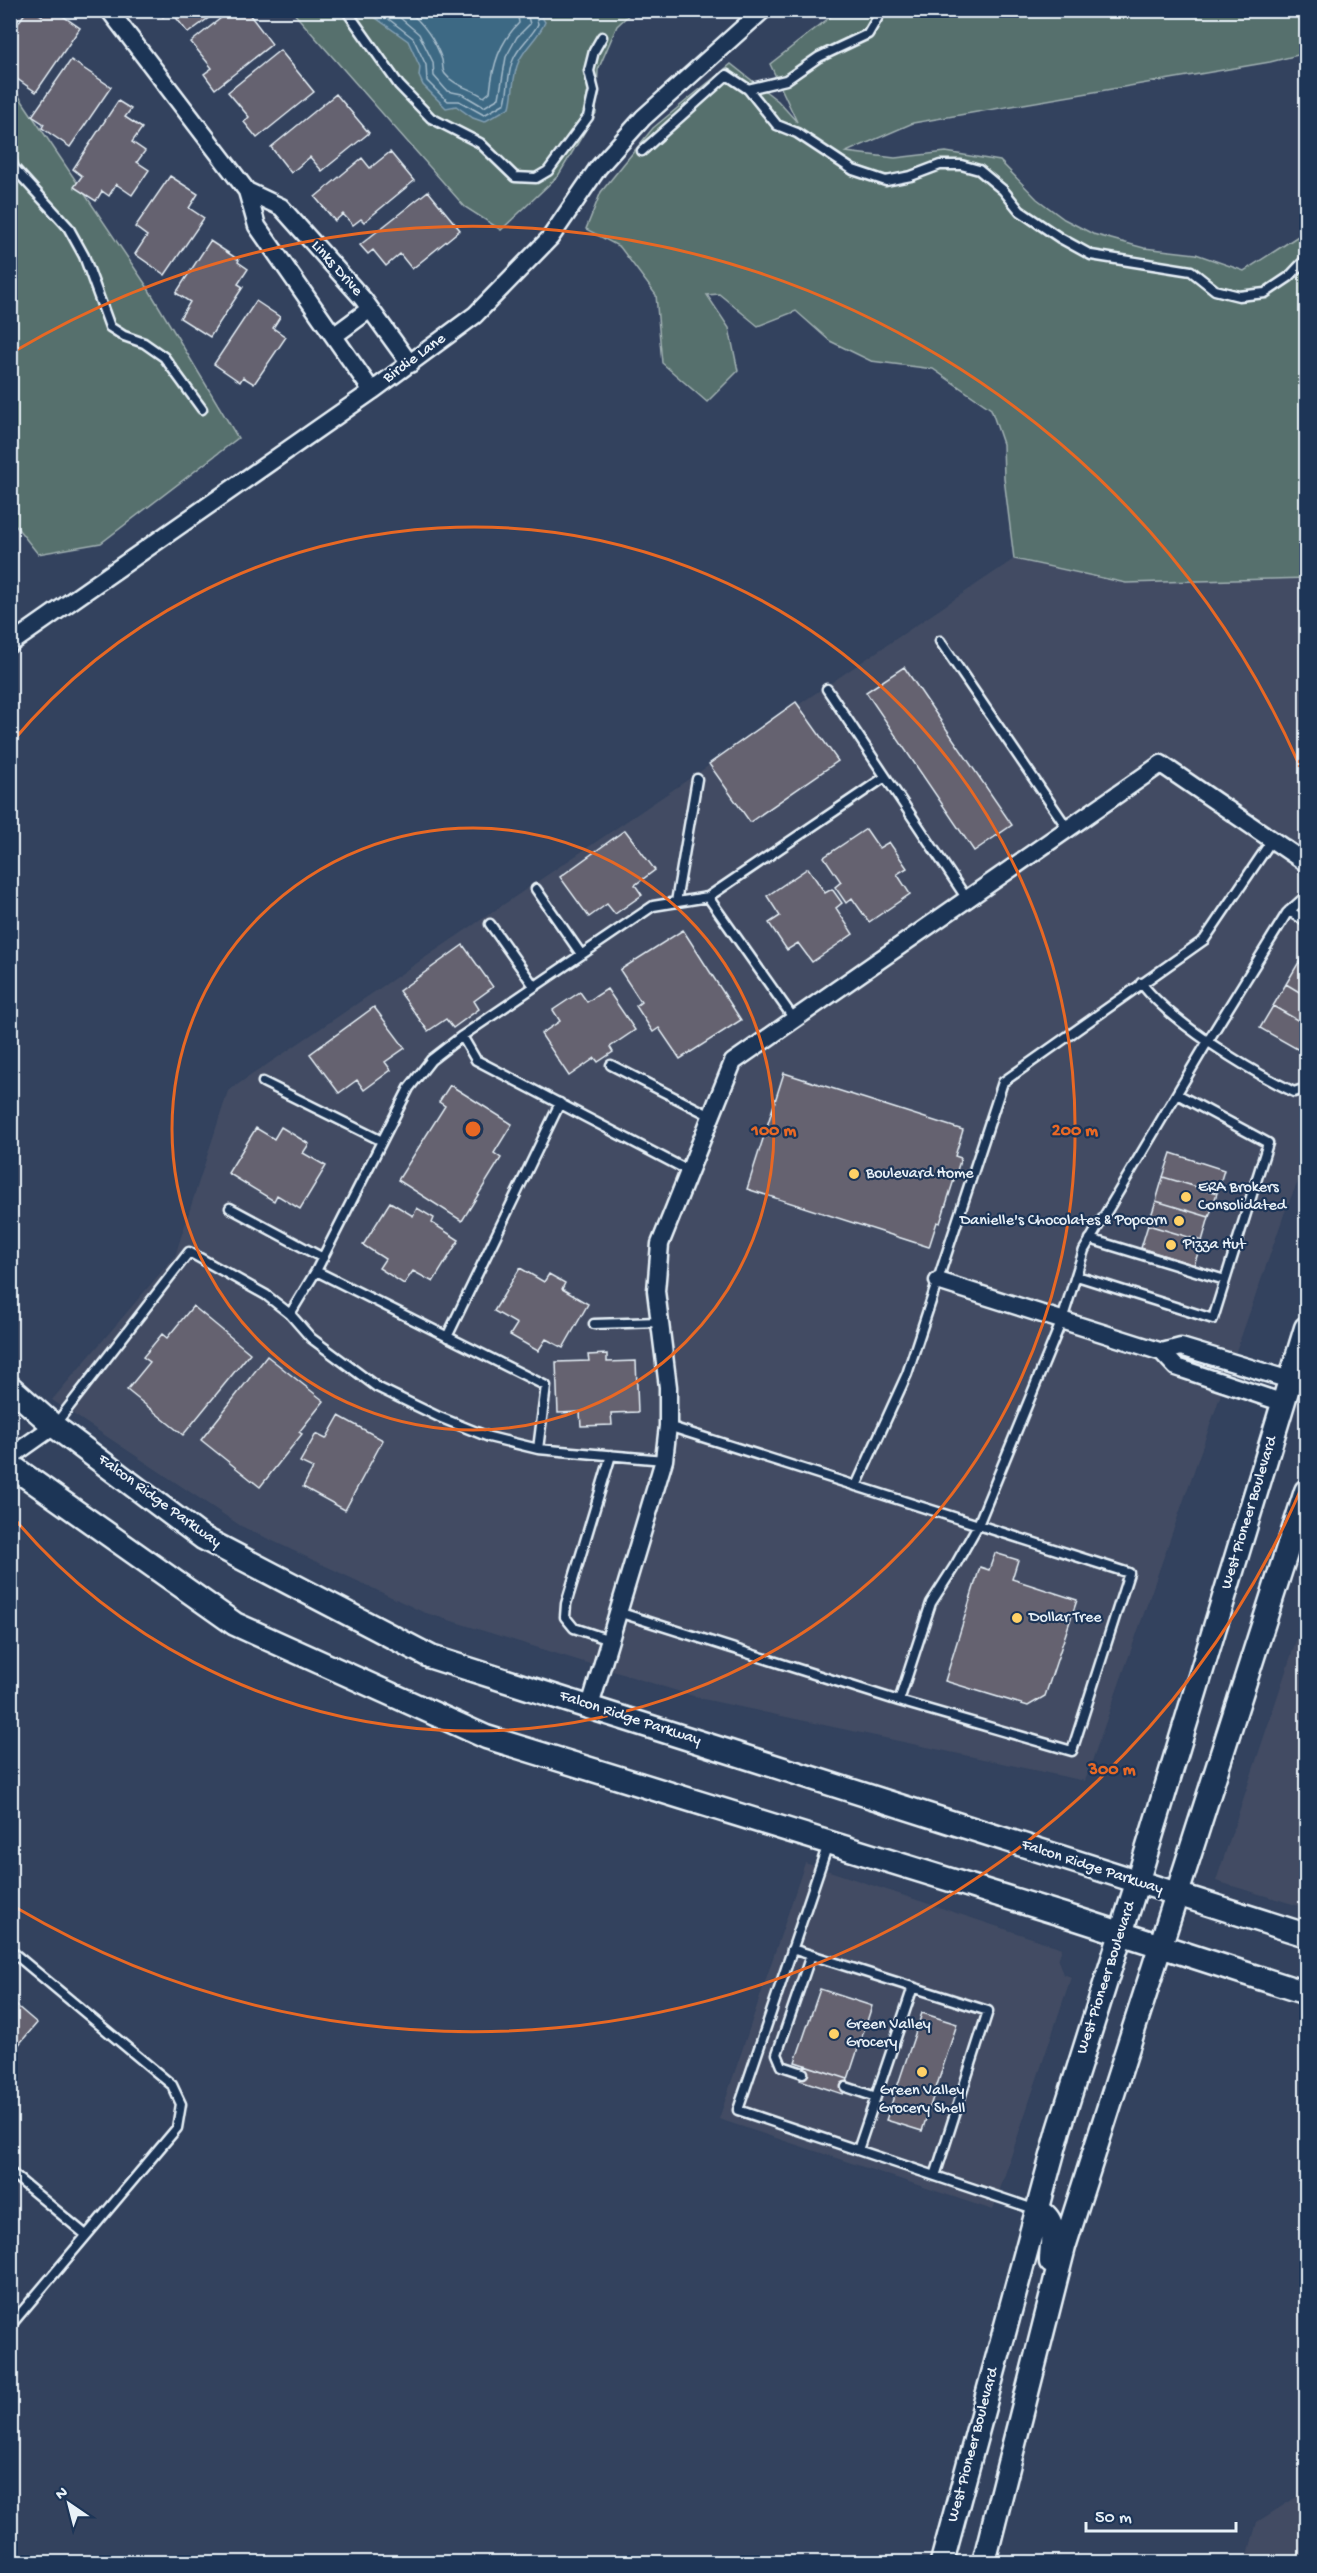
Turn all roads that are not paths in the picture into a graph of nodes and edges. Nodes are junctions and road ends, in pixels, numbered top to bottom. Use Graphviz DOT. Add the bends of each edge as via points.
graph roads {
  1 [pos="109,10"];
  2 [pos="346,10"];
  3 [pos="763,10"];
  4 [pos="882,10"];
  5 [pos="602,37"];
  6 [pos="748,88"];
  7 [pos="642,151"];
  8 [pos="10,157"];
  9 [pos="247,191"];
  10 [pos="1306,260"];
  11 [pos="370,309"];
  12 [pos="335,335"];
  13 [pos="410,364"];
  14 [pos="372,391"];
  15 [pos="202,409"];
  16 [pos="940,641"];
  17 [pos="10,644"];
  18 [pos="827,689"];
  19 [pos="885,777"];
  20 [pos="697,779"];
  21 [pos="1068,829"];
  22 [pos="1272,840"];
  23 [pos="1306,863"];
  24 [pos="537,889"];
  25 [pos="1306,896"];
  26 [pos="708,897"];
  27 [pos="967,899"];
  28 [pos="676,902"];
  29 [pos="1289,911"];
  30 [pos="1306,921"];
  31 [pos="490,924"];
  32 [pos="581,954"];
  33 [pos="1141,983"];
  34 [pos="534,986"];
  35 [pos="794,1019"];
  36 [pos="462,1036"];
  37 [pos="1208,1041"];
  38 [pos="611,1065"];
  39 [pos="263,1082"];
  40 [pos="1306,1088"];
  41 [pos="1177,1094"];
  42 [pos="560,1103"];
  43 [pos="711,1116"];
  44 [pos="382,1141"];
  45 [pos="689,1171"];
  46 [pos="230,1208"];
  47 [pos="1090,1239"];
  48 [pos="323,1258"];
  49 [pos="316,1271"];
  50 [pos="1077,1276"];
  51 [pos="1225,1280"];
  52 [pos="939,1281"];
  53 [pos="290,1314"];
  54 [pos="1062,1320"];
  55 [pos="660,1322"];
  56 [pos="594,1324"];
  57 [pos="1306,1328"];
  58 [pos="447,1337"];
  59 [pos="1162,1352"];
  60 [pos="1290,1380"];
  61 [pos="10,1387"];
  62 [pos="1284,1403"];
  63 [pos="54,1426"];
  64 [pos="668,1426"];
  65 [pos="538,1449"];
  66 [pos="611,1455"];
  67 [pos="10,1456"];
  68 [pos="664,1460"];
  69 [pos="10,1465"];
  70 [pos="856,1486"];
  71 [pos="1306,1491"];
  72 [pos="978,1525"];
  73 [pos="618,1612"];
  74 [pos="610,1640"];
  75 [pos="899,1701"];
  76 [pos="590,1706"];
  77 [pos="828,1842"];
  78 [pos="1137,1883"];
  79 [pos="1175,1895"];
  80 [pos="1122,1933"];
  81 [pos="1306,1935"];
  82 [pos="1160,1945"];
  83 [pos="792,1949"];
  84 [pos="10,1950"];
  85 [pos="811,1955"];
  86 [pos="913,1987"];
  87 [pos="1306,1993"];
  88 [pos="803,2073"];
  89 [pos="846,2087"];
  90 [pos="876,2097"];
  91 [pos="858,2150"];
  92 [pos="10,2172"];
  93 [pos="935,2176"];
  94 [pos="1037,2210"];
  95 [pos="86,2235"];
  96 [pos="1050,2300"];
  97 [pos="10,2326"];
  98 [pos="942,2562"];
  99 [pos="984,2562"];
  1 -- 9 [label="street, Links Drive"];
  2 -- 5 [label="lane" via="399,86 431,118 480,142 515,177 536,178 548,171 588,117 594,92 589,71"];
  3 -- 13 [label="street, Birdie Lane" via="643,118 598,168 550,238 475,315"];
  4 -- 6 [label="lane" via="868,34 819,57 786,80"];
  6 -- 7 [label="lane" via="727,75"];
  6 -- 10 [label="lane" via="777,125 854,170 886,181 940,165 979,170 1020,211 1091,255 1191,271 1215,290 1239,296 1265,293"];
  8 -- 15 [label="lane" via="14,168 68,227 84,256 110,327 164,357"];
  9 -- 11 [label="street, Links Drive" via="281,207"];
  9 -- 12 [label="street, Links Drive" via="257,226"];
  11 -- 12 [label="street"];
  11 -- 13 [label="street, Links Drive"];
  12 -- 14 [label="street, Links Drive"];
  13 -- 14 [label="street, Birdie Lane"];
  14 -- 17 [label="street, Birdie Lane"];
  16 -- 21 [label="lane"];
  18 -- 19 [label="lane"];
  19 -- 26 [label="lane"];
  19 -- 27 [label="lane"];
  20 -- 28 [label="lane"];
  21 -- 22 [label="street" via="1161,764"];
  21 -- 27 [label="street"];
  22 -- 23 [label="street"];
  22 -- 33 [label="lane" via="1204,940"];
  24 -- 32 [label="lane"];
  25 -- 29 [label="lane"];
  26 -- 28 [label="lane"];
  26 -- 35 [label="lane"];
  27 -- 35 [label="street"];
  28 -- 32 [label="lane" via="653,906"];
  29 -- 30 [label="lane"];
  29 -- 37 [label="lane"];
  31 -- 34 [label="lane"];
  32 -- 34 [label="lane"];
  33 -- 37 [label="lane" via="1149,994"];
  33 -- 52 [label="lane" via="1003,1082"];
  34 -- 36 [label="lane"];
  35 -- 43 [label="street" via="733,1062"];
  36 -- 42 [label="lane" via="476,1060"];
  36 -- 44 [label="lane" via="431,1060 409,1088"];
  37 -- 40 [label="lane" via="1294,1092"];
  37 -- 41 [label="lane"];
  38 -- 43 [label="lane"];
  39 -- 44 [label="lane"];
  41 -- 47 [label="lane"];
  41 -- 51 [label="lane" via="1268,1143"];
  42 -- 45 [label="lane"];
  42 -- 58 [label="lane"];
  43 -- 45 [label="street"];
  44 -- 48 [label="lane"];
  45 -- 55 [label="street" via="660,1244 656,1291"];
  46 -- 48 [label="lane"];
  47 -- 50 [label="lane"];
  47 -- 51 [label="lane"];
  48 -- 49 [label="lane"];
  49 -- 53 [label="lane"];
  49 -- 58 [label="lane"];
  50 -- 51 [label="lane" via="1213,1319"];
  50 -- 54 [label="lane"];
  52 -- 54 [label="street"];
  52 -- 70 [label="lane" via="907,1374"];
  53 -- 63 [label="lane" via="266,1295 189,1252"];
  53 -- 65 [label="lane" via="311,1338 377,1387 439,1418 489,1437"];
  54 -- 59 [label="street"];
  54 -- 72 [label="lane"];
  55 -- 56 [label="lane"];
  55 -- 64 [label="street"];
  57 -- 60 [label="main road, West Pioneer Boulevard"];
  58 -- 65 [label="lane" via="546,1386"];
  59 -- 60 [label="street" via="1181,1347"];
  59 -- 62 [label="street" via="1176,1367"];
  60 -- 62 [label="main road, West Pioneer Boulevard"];
  61 -- 63 [label="main road, Falcon Ridge Parkway"];
  62 -- 78 [label="main road, West Pioneer Boulevard"];
  63 -- 67 [label="street"];
  63 -- 76 [label="main road, Falcon Ridge Parkway" via="213,1544 431,1657"];
  64 -- 68 [label="street"];
  64 -- 70 [label="lane"];
  65 -- 66 [label="lane"];
  66 -- 68 [label="lane"];
  66 -- 74 [label="lane" via="565,1617 574,1628"];
  68 -- 73 [label="street"];
  69 -- 77 [label="main road" via="235,1624 486,1737"];
  70 -- 72 [label="lane"];
  71 -- 79 [label="main road"];
  72 -- 75 [label="lane" via="930,1603"];
  72 -- 75 [label="lane" via="1129,1573 1072,1751"];
  73 -- 74 [label="street"];
  73 -- 75 [label="lane"];
  74 -- 76 [label="street"];
  76 -- 78 [label="main road, Falcon Ridge Parkway"];
  77 -- 80 [label="main road"];
  77 -- 83 [label="lane"];
  78 -- 79 [label="main road, Falcon Ridge Parkway"];
  78 -- 80 [label="main road, West Pioneer Boulevard"];
  79 -- 81 [label="main road, Falcon Ridge Parkway"];
  79 -- 82 [label="main road"];
  80 -- 82 [label="main road"];
  80 -- 94 [label="main road, West Pioneer Boulevard"];
  82 -- 87 [label="main road"];
  82 -- 96 [label="main road"];
  83 -- 85 [label="lane"];
  83 -- 91 [label="lane" via="738,2110"];
  84 -- 95 [label="lane" via="172,2085 181,2104 177,2128"];
  85 -- 86 [label="lane"];
  85 -- 88 [label="lane" via="777,2054 782,2066"];
  86 -- 90 [label="lane"];
  86 -- 93 [label="lane" via="988,2011"];
  89 -- 90 [label="lane"];
  90 -- 91 [label="lane"];
  91 -- 93 [label="lane"];
  92 -- 95 [label="lane"];
  93 -- 94 [label="lane"];
  94 -- 96 [label="main road" via="1046,2214 1052,2224"];
  94 -- 98 [label="main road, West Pioneer Boulevard"];
  95 -- 97 [label="lane"];
  96 -- 99 [label="main road"];
}
